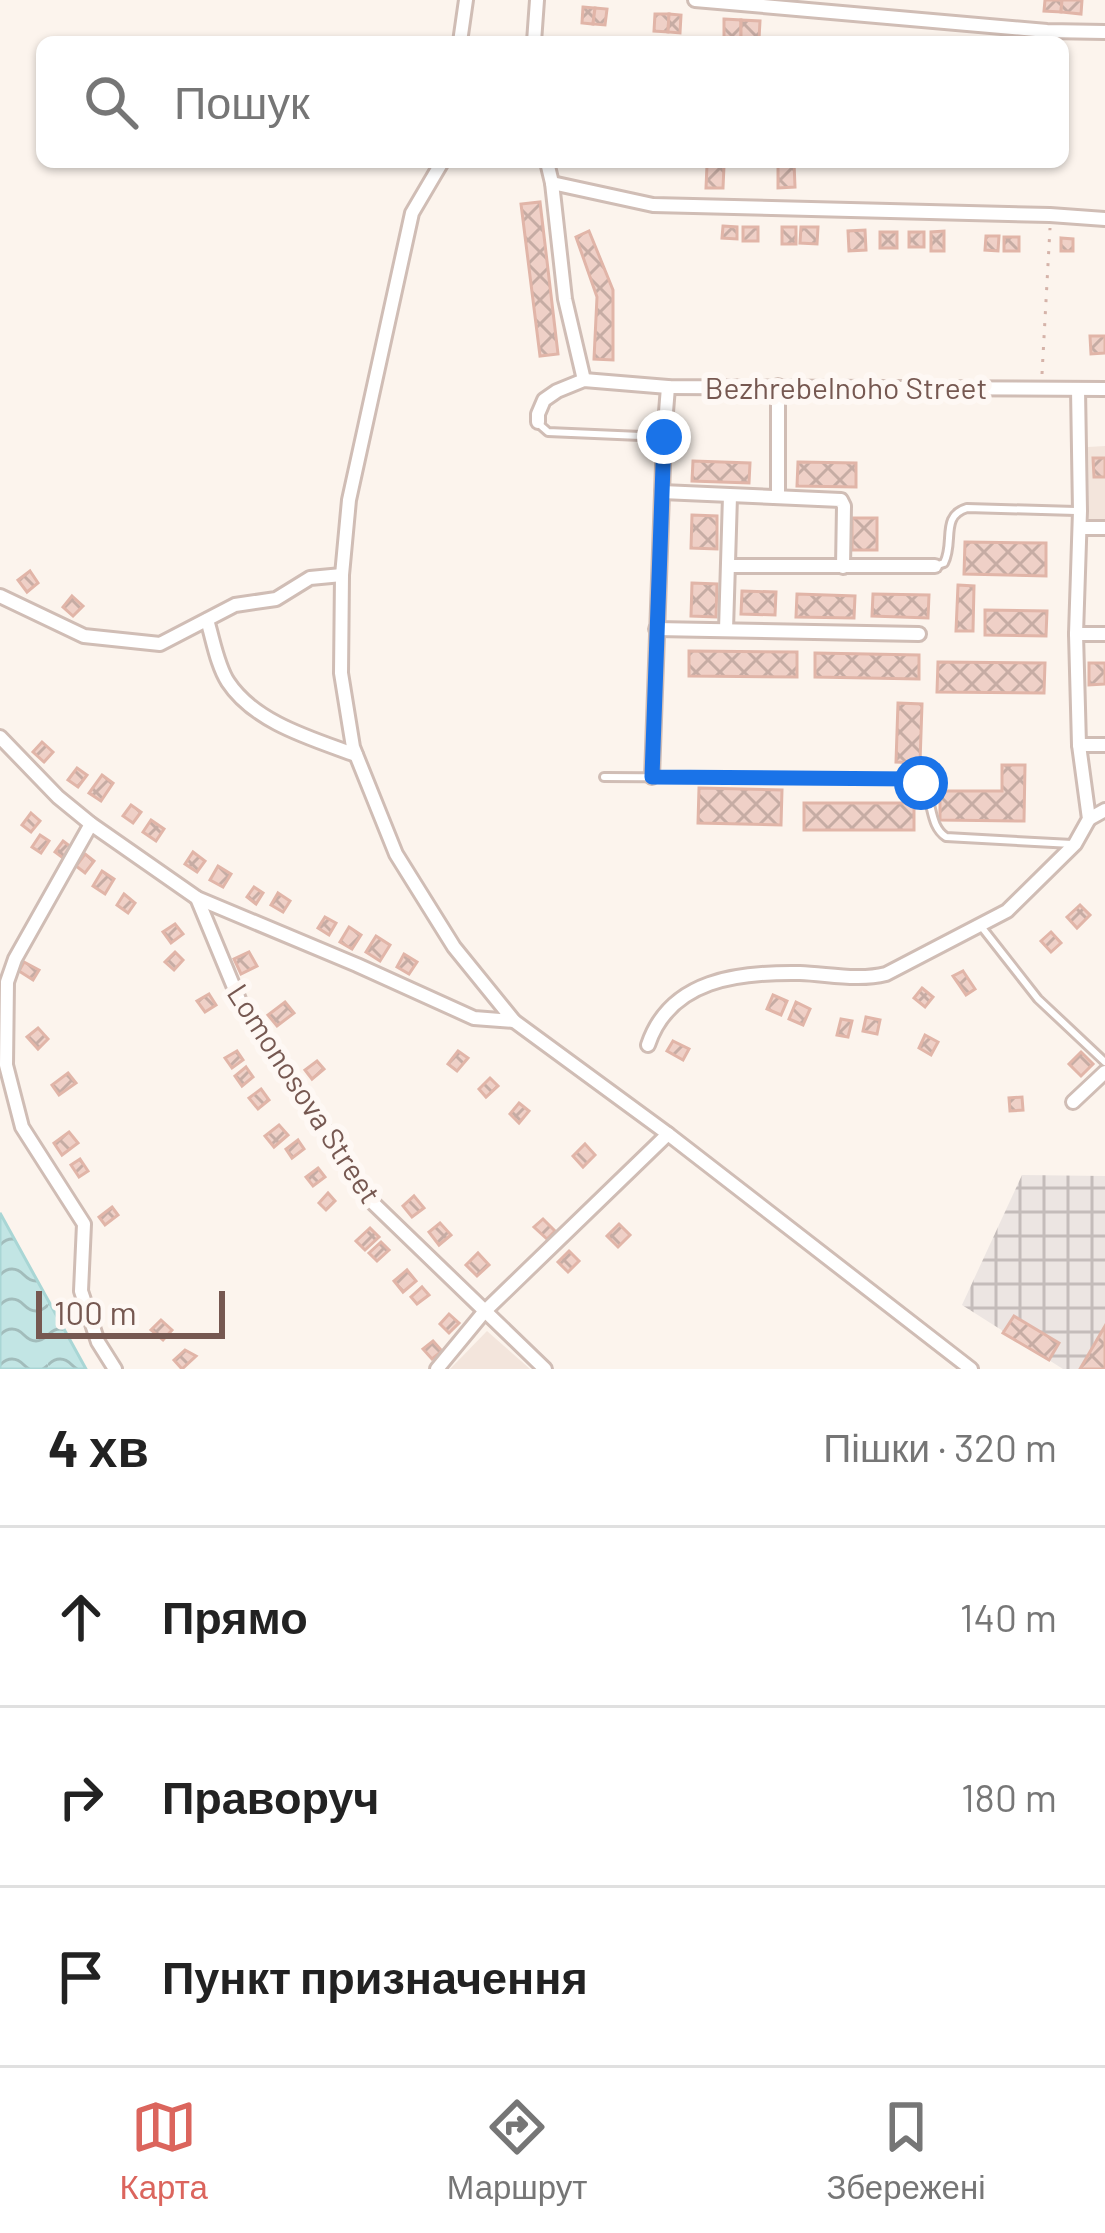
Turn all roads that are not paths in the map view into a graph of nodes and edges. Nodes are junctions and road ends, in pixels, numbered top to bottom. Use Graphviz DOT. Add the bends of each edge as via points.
graph roads {
  1 [pos="466,0"];
  2 [pos="537,0"];
  3 [pos="695,0"];
  4 [pos="1105,32"];
  5 [pos="461,36"];
  6 [pos="535,36"];
  7 [pos="438,168"];
  8 [pos="548,168"];
  9 [pos="552,183"];
  10 [pos="1105,219"];
  11 [pos="584,380"];
  12 [pos="778,386"];
  13 [pos="668,387"];
  14 [pos="1078,389"];
  15 [pos="1105,389"];
  16 [pos="538,422"];
  17 [pos="664,437"];
  18 [pos="662,493"];
  19 [pos="730,496"];
  20 [pos="778,496"];
  21 [pos="1080,511"];
  22 [pos="1080,528"];
  23 [pos="1105,528"];
  24 [pos="728,566"];
  25 [pos="935,566"];
  26 [pos="843,568"];
  27 [pos="341,575"];
  28 [pos="0,596"];
  29 [pos="207,620"];
  30 [pos="656,629"];
  31 [pos="726,630"];
  32 [pos="919,634"];
  33 [pos="1076,634"];
  34 [pos="1105,634"];
  35 [pos="0,737"];
  36 [pos="1079,745"];
  37 [pos="1105,745"];
  38 [pos="356,755"];
  39 [pos="604,777"];
  40 [pos="652,777"];
  41 [pos="1105,810"];
  42 [pos="1089,819"];
  43 [pos="91,824"];
  44 [pos="1076,844"];
  45 [pos="196,898"];
  46 [pos="980,926"];
  47 [pos="514,1021"];
  48 [pos="648,1045"];
  49 [pos="1105,1062"];
  50 [pos="1105,1072"];
  51 [pos="1072,1102"];
  52 [pos="668,1133"];
  53 [pos="484,1312"];
  54 [pos="115,1369"];
  55 [pos="437,1369"];
  56 [pos="545,1369"];
  57 [pos="971,1369"];
  1 -- 5 [label="street"];
  2 -- 6 [label="street"];
  3 -- 4 [label="street"];
  7 -- 27 [label="street" via="412,213 349,500"];
  8 -- 9 [label="street"];
  9 -- 10 [label="street" via="653,205"];
  9 -- 11 [label="street"];
  11 -- 13 [label="street, Bezhrebelnoho Street"];
  11 -- 16 [label="street" via="544,400"];
  12 -- 13 [label="street, Bezhrebelnoho Street"];
  12 -- 14 [label="street, Bezhrebelnoho Street"];
  12 -- 20 [label="street"];
  13 -- 17 [label="street"];
  14 -- 15 [label="street, Bezhrebelnoho Street"];
  14 -- 21 [label="street"];
  16 -- 17 [label="lane" via="548,432"];
  17 -- 18 [label="street"];
  18 -- 19 [label="street"];
  18 -- 30 [label="street"];
  19 -- 20 [label="street"];
  19 -- 24 [label="street"];
  20 -- 26 [label="street" via="841,500"];
  21 -- 22 [label="street"];
  21 -- 25 [label="lane" via="956,511 948,554"];
  22 -- 23 [label="street"];
  22 -- 33 [label="street"];
  24 -- 26 [label="street"];
  24 -- 31 [label="street"];
  25 -- 26 [label="street"];
  27 -- 29 [label="street" via="310,578"];
  27 -- 38 [label="street" via="341,673"];
  28 -- 29 [label="street" via="83,636 160,644"];
  29 -- 38 [label="street" via="226,680 242,697 282,728"];
  30 -- 31 [label="street"];
  30 -- 40 [label="street"];
  31 -- 32 [label="street"];
  33 -- 34 [label="street"];
  33 -- 36 [label="street"];
  35 -- 43 [label="street"];
  36 -- 37 [label="street"];
  36 -- 42 [label="street"];
  38 -- 47 [label="street" via="396,854 454,947"];
  39 -- 40 [label="lane"];
  40 -- 44 [label="lane" via="913,779 927,791 935,827 946,837"];
  41 -- 42 [label="street"];
  42 -- 44 [label="street"];
  43 -- 45 [label="street"];
  43 -- 54 [label="street" via="15,959 5,1065 22,1127 84,1224 81,1292"];
  44 -- 46 [label="street" via="1007,911"];
  45 -- 47 [label="street" via="474,1018"];
  45 -- 53 [label="street, Lomonosova Street" via="240,1002 372,1202"];
  46 -- 48 [label="street" via="872,978 735,975 692,989 669,1006"];
  46 -- 49 [label="lane" via="1038,999"];
  47 -- 52 [label="street"];
  50 -- 51 [label="street"];
  52 -- 53 [label="street"];
  52 -- 57 [label="street"];
  53 -- 55 [label="street"];
  53 -- 56 [label="street, Lomonosova Street"];
}
